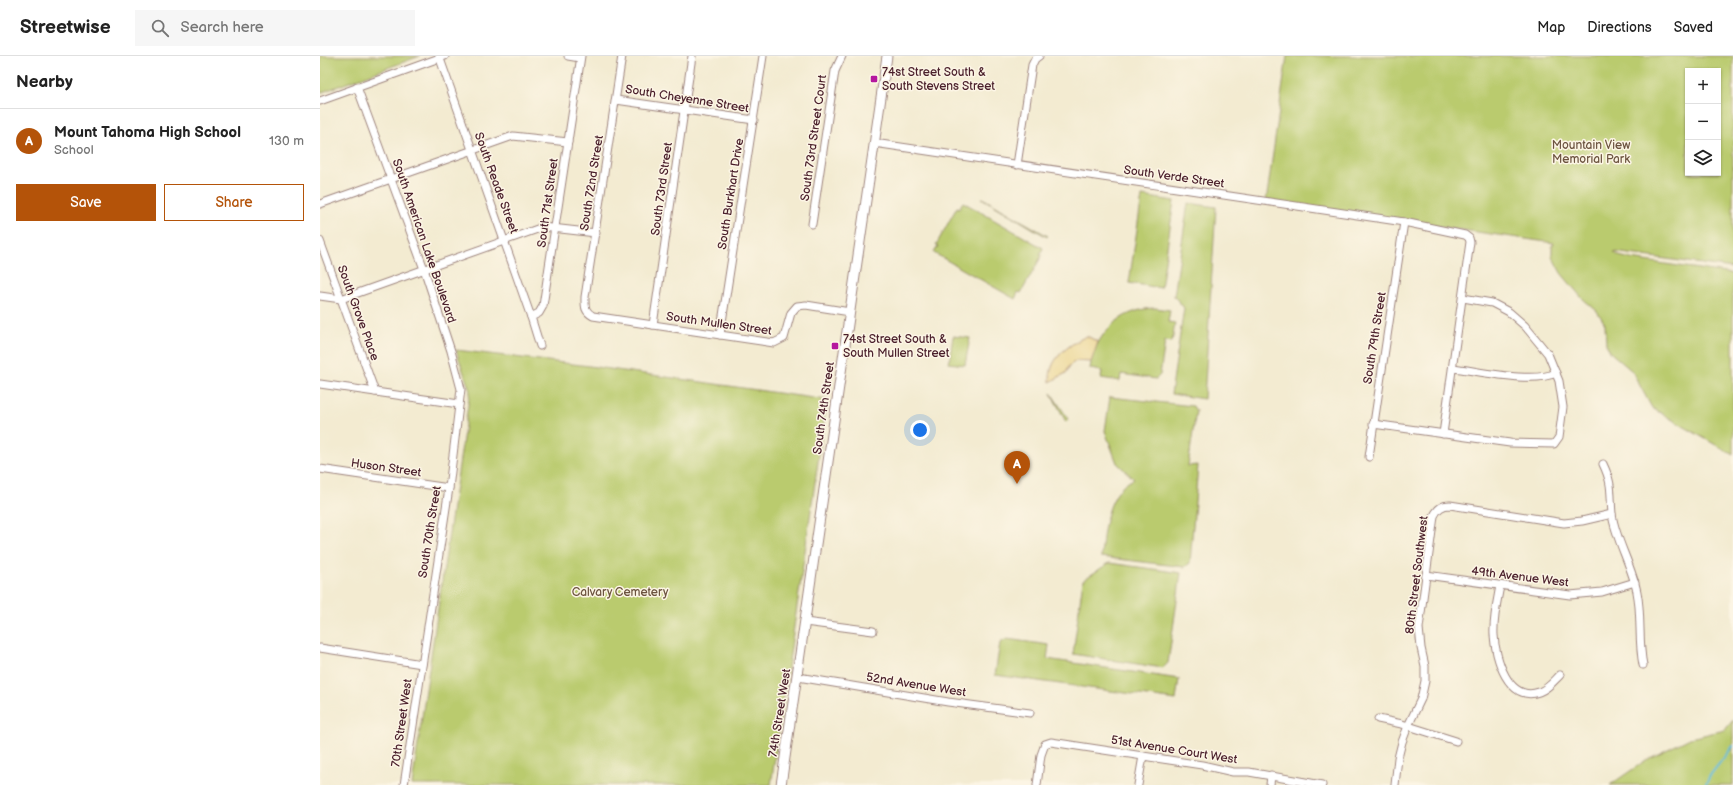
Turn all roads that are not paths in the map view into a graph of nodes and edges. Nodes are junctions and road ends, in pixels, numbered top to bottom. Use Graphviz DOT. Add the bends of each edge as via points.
graph roads {
  1 [pos="568,56"];
  2 [pos="622,56"];
  3 [pos="692,56"];
  4 [pos="763,56"];
  5 [pos="842,56"];
  6 [pos="887,56"];
  7 [pos="1039,56"];
  8 [pos="441,57"];
  9 [pos="580,57"];
  10 [pos="358,87"];
  11 [pos="320,100"];
  12 [pos="616,100"];
  13 [pos="684,110"];
  14 [pos="754,120"];
  15 [pos="568,142"];
  16 [pos="874,144"];
  17 [pos="472,150"];
  18 [pos="1017,165"];
  19 [pos="390,178"];
  20 [pos="320,204"];
  21 [pos="1404,222"];
  22 [pos="812,224"];
  23 [pos="556,228"];
  24 [pos="596,233"];
  25 [pos="505,240"];
  26 [pos="320,241"];
  27 [pos="424,269"];
  28 [pos="320,296"];
  29 [pos="341,298"];
  30 [pos="1463,298"];
  31 [pos="587,312"];
  32 [pos="850,312"];
  33 [pos="531,317"];
  34 [pos="653,325"];
  35 [pos="720,335"];
  36 [pos="540,346"];
  37 [pos="1453,368"];
  38 [pos="1556,373"];
  39 [pos="320,384"];
  40 [pos="375,392"];
  41 [pos="459,404"];
  42 [pos="1373,424"];
  43 [pos="1443,434"];
  44 [pos="1369,456"];
  45 [pos="1603,464"];
  46 [pos="320,469"];
  47 [pos="448,488"];
  48 [pos="1612,514"];
  49 [pos="1426,575"];
  50 [pos="1635,582"];
  51 [pos="1500,586"];
  52 [pos="805,622"];
  53 [pos="873,631"];
  54 [pos="802,644"];
  55 [pos="320,648"];
  56 [pos="422,664"];
  57 [pos="1643,665"];
  58 [pos="1560,674"];
  59 [pos="798,677"];
  60 [pos="1030,713"];
  61 [pos="1378,719"];
  62 [pos="1408,726"];
  63 [pos="1456,741"];
  64 [pos="1143,756"];
  65 [pos="1271,775"];
  66 [pos="404,785"];
  67 [pos="781,785"];
  68 [pos="1038,785"];
  69 [pos="1138,785"];
  70 [pos="1270,785"];
  71 [pos="1322,785"];
  72 [pos="1395,785"];
  1 -- 9 [label="street"];
  2 -- 12 [label="street, South 72nd Street"];
  3 -- 13 [label="street, South 73rd Street"];
  4 -- 14 [label="street, South Burkhart Drive"];
  5 -- 22 [label="street, South 73rd Street Court" via="835,71"];
  6 -- 16 [label="main road, South 74th Street"];
  7 -- 18 [label="street" via="1032,65"];
  8 -- 10 [label="street"];
  8 -- 17 [label="street, South Reade Street"];
  9 -- 15 [label="street, South 71st Street"];
  10 -- 11 [label="street"];
  10 -- 19 [label="street, South American Lake Boulevard"];
  12 -- 13 [label="street, South Cheyenne Street"];
  12 -- 24 [label="street, South 72nd Street"];
  13 -- 14 [label="street, South Cheyenne Street"];
  13 -- 34 [label="street, South 73rd Street"];
  14 -- 35 [label="street, South Burkhart Drive"];
  15 -- 17 [label="street" via="513,136"];
  15 -- 23 [label="street, South 71st Street"];
  16 -- 18 [label="street, South Verde Street"];
  16 -- 32 [label="main road, South 74th Street"];
  17 -- 19 [label="street"];
  17 -- 25 [label="street, South Reade Street"];
  18 -- 21 [label="street, South Verde Street"];
  19 -- 20 [label="street"];
  19 -- 27 [label="street, South American Lake Boulevard"];
  21 -- 30 [label="street, South Verde Street" via="1469,238"];
  21 -- 42 [label="street, South 79th Street"];
  23 -- 24 [label="street"];
  23 -- 25 [label="street" via="543,228"];
  23 -- 33 [label="street, South 71st Street" via="543,306 539,313"];
  24 -- 31 [label="street, South 72nd Street" via="585,297"];
  25 -- 27 [label="street"];
  25 -- 33 [label="street, South Reade Street"];
  26 -- 29 [label="street, South Grove Place"];
  27 -- 29 [label="street"];
  27 -- 41 [label="street, South American Lake Boulevard" via="460,384"];
  28 -- 29 [label="street"];
  29 -- 40 [label="street, South Grove Place"];
  30 -- 37 [label="street"];
  30 -- 38 [label="street" via="1503,308 1519,319 1548,354"];
  31 -- 34 [label="street, South Mullen Street" via="593,316"];
  32 -- 35 [label="street, South Mullen Street" via="806,305 797,306 791,313 784,338 774,343"];
  32 -- 52 [label="main road, South 74th Street"];
  33 -- 36 [label="street"];
  34 -- 35 [label="street, South Mullen Street"];
  37 -- 38 [label="street" via="1525,377 1542,377"];
  37 -- 43 [label="street"];
  38 -- 43 [label="street" via="1562,391 1563,407 1559,437 1555,443 1521,444"];
  39 -- 40 [label="street"];
  40 -- 41 [label="street"];
  41 -- 47 [label="street, South 70th Street"];
  42 -- 43 [label="street"];
  42 -- 44 [label="street, South 79th Street"];
  45 -- 48 [label="street" via="1611,486"];
  46 -- 47 [label="street, Huson Street"];
  47 -- 56 [label="street, South 70th Street"];
  48 -- 49 [label="street, 80th Street Southwest" via="1564,523 1450,505 1440,508 1434,516"];
  48 -- 50 [label="street"];
  49 -- 51 [label="street, 49th Avenue West"];
  49 -- 62 [label="street, 80th Street Southwest" via="1419,628 1425,681 1421,699"];
  50 -- 51 [label="street, 49th Avenue West" via="1602,592 1570,595"];
  50 -- 57 [label="street"];
  51 -- 58 [label="street" via="1494,636 1499,661 1507,680 1524,693 1534,693 1544,689"];
  52 -- 53 [label="street"];
  52 -- 54 [label="main road, South 74th Street"];
  54 -- 59 [label="main road, 74th Street West"];
  55 -- 56 [label="street"];
  56 -- 66 [label="street, 70th Street West"];
  59 -- 60 [label="street, 52nd Avenue West"];
  59 -- 67 [label="main road, 74th Street West"];
  61 -- 62 [label="street"];
  62 -- 63 [label="street"];
  62 -- 72 [label="street, 80th Street Southwest" via="1398,758"];
  64 -- 65 [label="street, 51st Avenue Court West" via="1233,772"];
  64 -- 68 [label="street, 51st Avenue Court West" via="1046,743 1042,750"];
  64 -- 69 [label="street"];
  65 -- 70 [label="street"];
  65 -- 71 [label="street, 51st Avenue Court West"];
}
